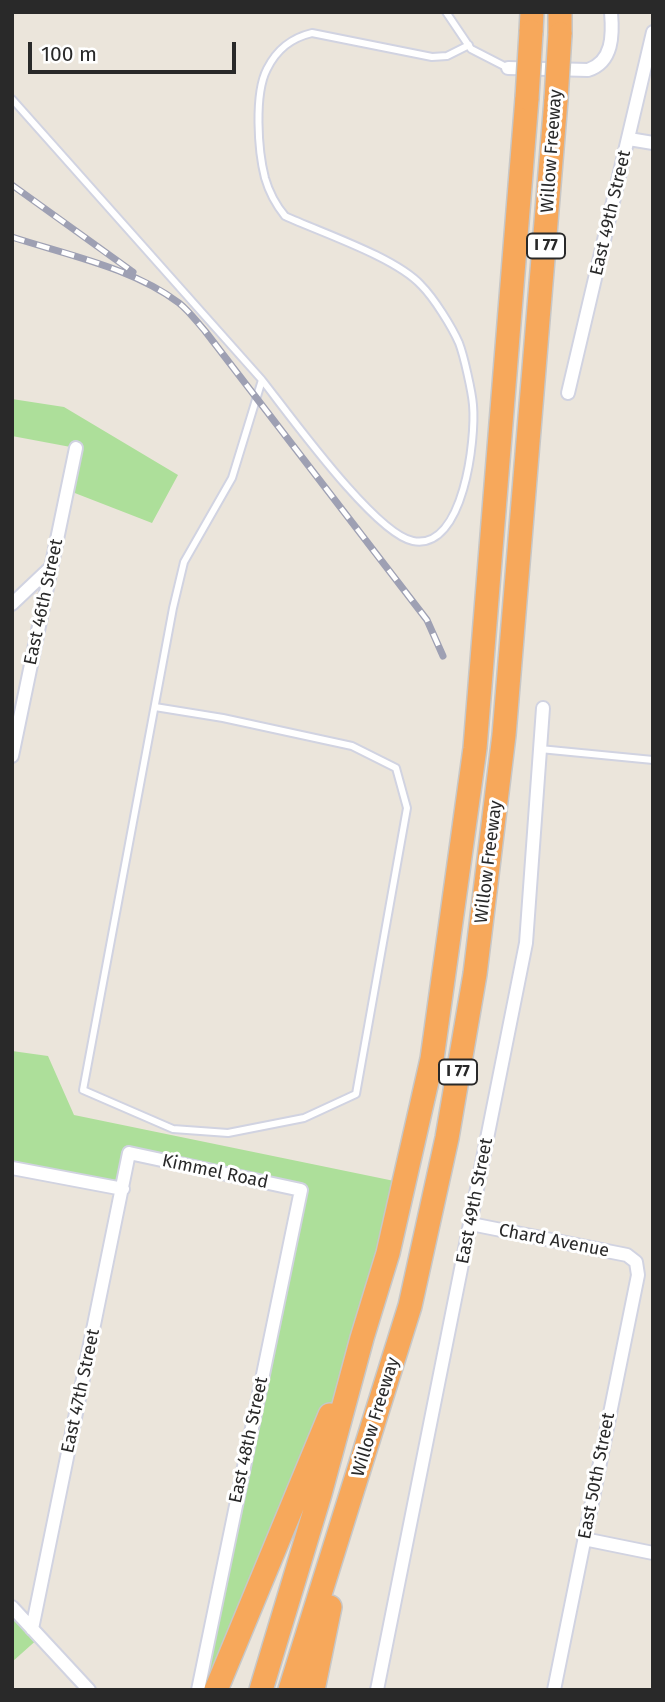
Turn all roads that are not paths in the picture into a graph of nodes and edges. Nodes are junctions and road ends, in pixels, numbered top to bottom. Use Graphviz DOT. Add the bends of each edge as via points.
graph roads {
  1 [pos="446,12"];
  2 [pos="611,12"];
  3 [pos="532,22"];
  4 [pos="560,23"];
  5 [pos="653,32"];
  6 [pos="469,45"];
  7 [pos="508,68"];
  8 [pos="12,99"];
  9 [pos="629,139"];
  10 [pos="653,143"];
  11 [pos="262,380"];
  12 [pos="568,393"];
  13 [pos="76,448"];
  14 [pos="51,568"];
  15 [pos="12,604"];
  16 [pos="155,707"];
  17 [pos="543,708"];
  18 [pos="540,749"];
  19 [pos="12,756"];
  20 [pos="653,760"];
  21 [pos="129,1153"];
  22 [pos="12,1168"];
  23 [pos="123,1189"];
  24 [pos="301,1190"];
  25 [pos="471,1224"];
  26 [pos="636,1262"];
  27 [pos="362,1338"];
  28 [pos="355,1485"];
  29 [pos="584,1539"];
  30 [pos="653,1553"];
  31 [pos="12,1607"];
  32 [pos="32,1629"];
  33 [pos="89,1690"];
  34 [pos="198,1690"];
  35 [pos="216,1690"];
  36 [pos="261,1690"];
  37 [pos="290,1690"];
  38 [pos="313,1690"];
  39 [pos="377,1690"];
  40 [pos="554,1690"];
  1 -- 6 [label="lane"];
  2 -- 7 [label="street" via="613,34 599,66 588,71"];
  3 -- 27 [label="highway, Willow Freeway / I 77, bridge" via="475,748 432,1059 388,1253"];
  4 -- 28 [label="highway, Willow Freeway / I 77, bridge" via="505,734 475,974 447,1138 410,1306"];
  5 -- 9 [label="street, East 49th Street"];
  6 -- 7 [label="lane"];
  6 -- 11 [label="lane" via="447,56 432,57 312,33 294,38 266,71 259,133 265,177 285,216 395,265 421,285 459,344 473,405 470,465 448,525 431,539 413,541 389,529 364,506"];
  8 -- 11 [label="lane"];
  9 -- 10 [label="street"];
  9 -- 12 [label="street, East 49th Street"];
  11 -- 16 [label="lane" via="232,478 184,562"];
  13 -- 14 [label="street, East 46th Street"];
  14 -- 15 [label="street"];
  14 -- 19 [label="street, East 46th Street"];
  16 -- 16 [label="lane" via="83,1090 173,1129 228,1133 304,1118 356,1094 407,808 396,768 352,747"];
  17 -- 18 [label="street, East 49th Street"];
  18 -- 20 [label="lane"];
  18 -- 25 [label="street, East 49th Street" via="526,943"];
  21 -- 23 [label="street, East 47th Street"];
  21 -- 24 [label="street, Kimmel Road"];
  22 -- 23 [label="street"];
  23 -- 32 [label="street, East 47th Street"];
  24 -- 34 [label="street, East 48th Street"];
  25 -- 26 [label="street, Chard Avenue" via="627,1255"];
  25 -- 39 [label="street, East 49th Street"];
  26 -- 29 [label="street, East 50th Street" via="638,1275"];
  27 -- 35 [label="highway"];
  27 -- 36 [label="highway, Willow Freeway / I 77"];
  28 -- 37 [label="highway, Willow Freeway / I 77"];
  28 -- 38 [label="highway"];
  29 -- 30 [label="street"];
  29 -- 40 [label="street, East 50th Street"];
  31 -- 32 [label="street"];
  32 -- 33 [label="street"];
}
